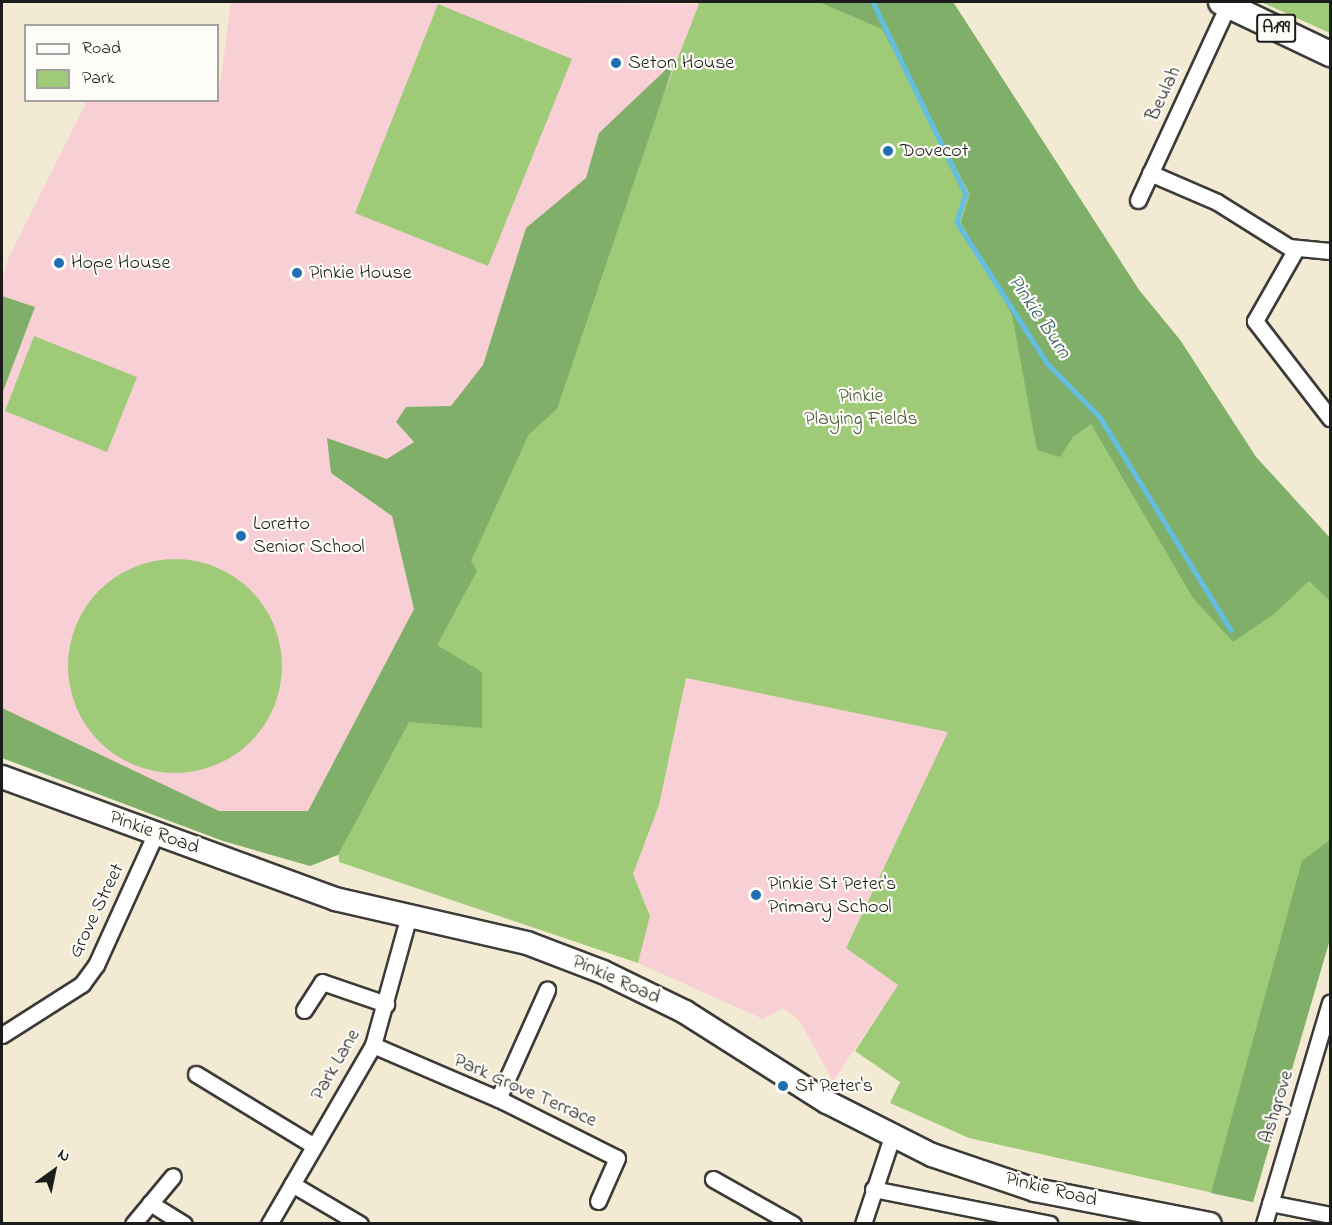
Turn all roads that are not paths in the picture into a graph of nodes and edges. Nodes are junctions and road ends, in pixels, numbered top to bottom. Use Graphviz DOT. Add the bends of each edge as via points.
graph roads {
  1 [pos="1225,3"];
  2 [pos="1330,54"];
  3 [pos="1150,173"];
  4 [pos="1137,200"];
  5 [pos="1296,249"];
  6 [pos="1330,251"];
  7 [pos="1330,418"];
  8 [pos="2,777"];
  9 [pos="156,833"];
  10 [pos="409,915"];
  11 [pos="547,990"];
  12 [pos="386,1004"];
  13 [pos="1330,1006"];
  14 [pos="304,1010"];
  15 [pos="2,1035"];
  16 [pos="373,1045"];
  17 [pos="195,1074"];
  18 [pos="498,1099"];
  19 [pos="892,1137"];
  20 [pos="313,1145"];
  21 [pos="173,1176"];
  22 [pos="713,1179"];
  23 [pos="292,1184"];
  24 [pos="873,1189"];
  25 [pos="598,1201"];
  26 [pos="150,1203"];
  27 [pos="1270,1203"];
  28 [pos="1330,1215"];
  29 [pos="1209,1223"];
  30 [pos="133,1224"];
  31 [pos="184,1224"];
  32 [pos="269,1224"];
  33 [pos="360,1224"];
  34 [pos="793,1224"];
  35 [pos="863,1224"];
  36 [pos="1050,1224"];
  37 [pos="1264,1224"];
  1 -- 2 [label="main road, A199"];
  1 -- 3 [label="street, Beulah"];
  3 -- 4 [label="street, Beulah"];
  3 -- 5 [label="street" via="1217,202"];
  5 -- 6 [label="street"];
  5 -- 7 [label="street" via="1256,321"];
  8 -- 9 [label="main road, Pinkie Road"];
  9 -- 10 [label="main road, Pinkie Road" via="335,899"];
  9 -- 15 [label="street, Grove Street" via="96,965 82,984"];
  10 -- 12 [label="street, Park Lane"];
  10 -- 19 [label="main road, Pinkie Road" via="526,943 603,972 685,1012 827,1102"];
  11 -- 18 [label="street"];
  12 -- 14 [label="street" via="322,982"];
  12 -- 16 [label="street, Park Lane"];
  13 -- 27 [label="street, Ashgrove"];
  16 -- 18 [label="street, Park Grove Terrace"];
  16 -- 20 [label="street, Park Lane"];
  17 -- 20 [label="street"];
  18 -- 25 [label="street, Park Grove Terrace" via="617,1158"];
  19 -- 24 [label="street"];
  19 -- 29 [label="main road, Pinkie Road" via="1035,1190"];
  20 -- 23 [label="street, Park Lane"];
  21 -- 26 [label="street"];
  22 -- 34 [label="street"];
  23 -- 32 [label="street, Park Lane"];
  23 -- 33 [label="street"];
  24 -- 35 [label="street"];
  24 -- 36 [label="street, Pinkie Road"];
  26 -- 30 [label="street"];
  26 -- 31 [label="street"];
  27 -- 28 [label="street"];
  27 -- 37 [label="street, Ashgrove"];
}
